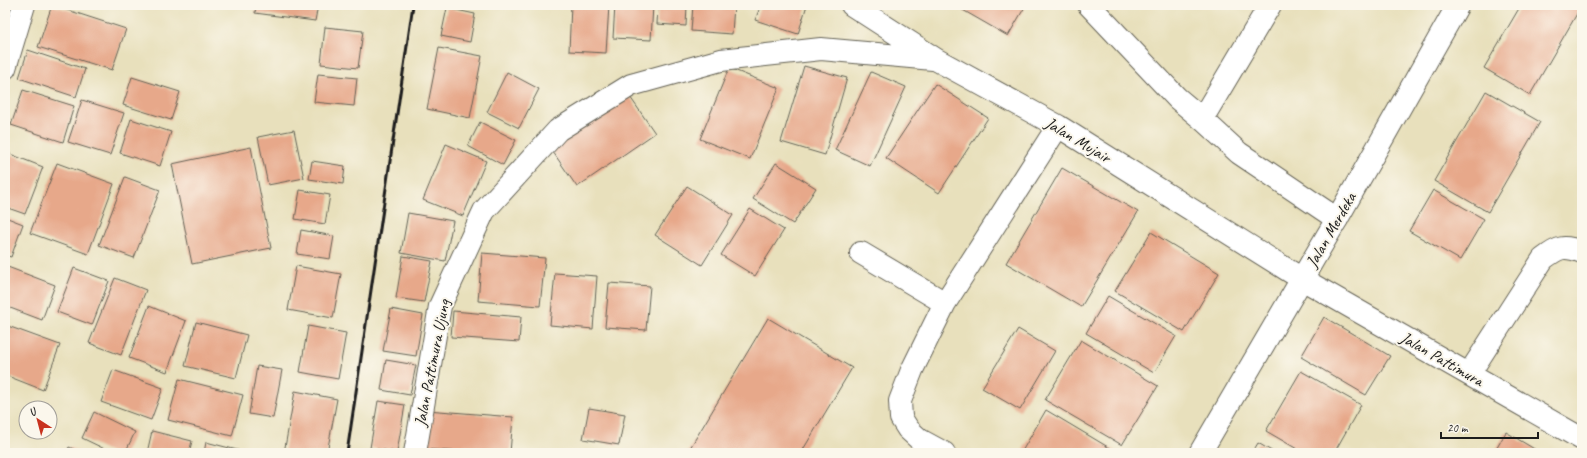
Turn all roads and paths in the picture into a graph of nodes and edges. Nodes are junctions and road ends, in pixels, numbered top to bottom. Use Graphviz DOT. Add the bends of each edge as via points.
graph roads {
  1 [pos="24,5"];
  2 [pos="852,5"];
  3 [pos="1089,5"];
  4 [pos="1270,5"];
  5 [pos="1458,5"];
  6 [pos="936,60"];
  7 [pos="5,68"];
  8 [pos="1202,119"];
  9 [pos="1058,126"];
  10 [pos="1337,219"];
  11 [pos="1582,252"];
  12 [pos="861,253"];
  13 [pos="1302,279"];
  14 [pos="944,303"];
  15 [pos="1470,374"];
  16 [pos="1582,439"];
  17 [pos="415,453"];
  18 [pos="944,453"];
  19 [pos="1200,453"];
  1 -- 7 [label="street"];
  2 -- 6 [label="street, Jalan Mujair"];
  3 -- 8 [label="street" via="1177,98"];
  4 -- 8 [label="street"];
  5 -- 10 [label="street, Jalan Merdeka"];
  6 -- 9 [label="street, Jalan Mujair"];
  6 -- 17 [label="street, Jalan Pattimura Ujung" via="821,49 721,60 631,85 558,130 484,212 440,306"];
  8 -- 10 [label="street" via="1239,153"];
  9 -- 13 [label="street, Jalan Mujair"];
  9 -- 14 [label="street"];
  10 -- 13 [label="street, Jalan Merdeka"];
  11 -- 15 [label="street" via="1569,247 1559,248 1542,259"];
  12 -- 14 [label="street"];
  13 -- 15 [label="street, Jalan Pattimura"];
  13 -- 19 [label="street, Jalan Merdeka"];
  14 -- 18 [label="street" via="900,401 901,418 908,429 920,440"];
  15 -- 16 [label="street, Jalan Pattimura"];
}
